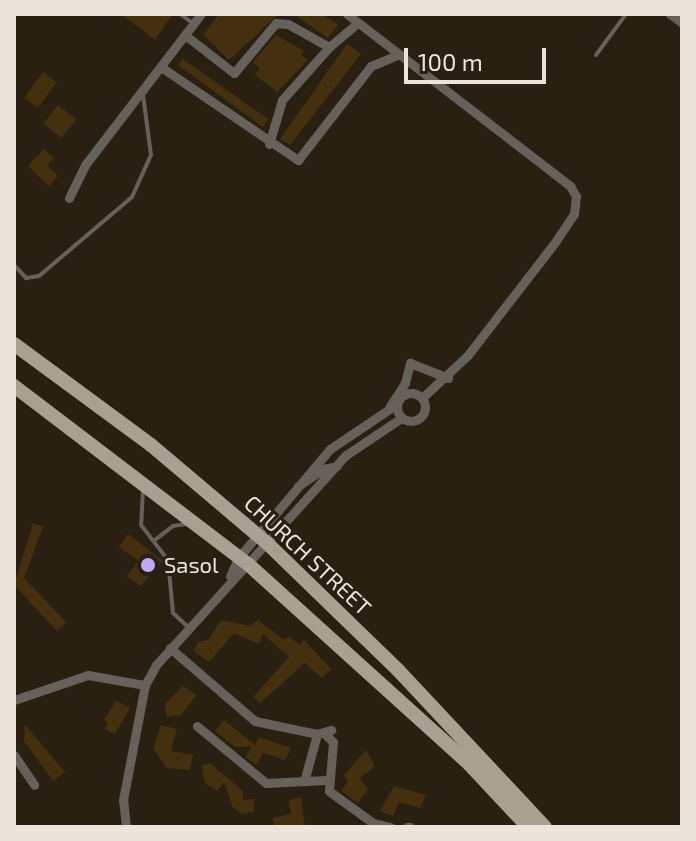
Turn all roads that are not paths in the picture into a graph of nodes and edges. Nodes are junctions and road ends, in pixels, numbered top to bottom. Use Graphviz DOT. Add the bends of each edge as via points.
graph roads {
  1 [pos="180,14"];
  2 [pos="201,14"];
  3 [pos="347,14"];
  4 [pos="626,14"];
  5 [pos="670,14"];
  6 [pos="358,23"];
  7 [pos="682,23"];
  8 [pos="193,24"];
  9 [pos="185,35"];
  10 [pos="329,47"];
  11 [pos="399,54"];
  12 [pos="596,55"];
  13 [pos="161,67"];
  14 [pos="142,93"];
  15 [pos="269,144"];
  16 [pos="69,198"];
  17 [pos="14,265"];
  18 [pos="14,344"];
  19 [pos="448,378"];
  20 [pos="14,386"];
  21 [pos="422,398"];
  22 [pos="392,406"];
  23 [pos="401,418"];
  24 [pos="337,466"];
  25 [pos="142,480"];
  26 [pos="295,487"];
  27 [pos="197,524"];
  28 [pos="155,540"];
  29 [pos="263,540"];
  30 [pos="244,561"];
  31 [pos="188,627"];
  32 [pos="170,648"];
  33 [pos="145,685"];
  34 [pos="14,700"];
  35 [pos="197,726"];
  36 [pos="324,732"];
  37 [pos="16,762"];
  38 [pos="305,778"];
  39 [pos="327,780"];
  40 [pos="34,785"];
  41 [pos="126,827"];
  42 [pos="391,827"];
  43 [pos="528,827"];
  44 [pos="545,827"];
  1 -- 8 [label="lane"];
  2 -- 8 [label="street"];
  3 -- 6 [label="street"];
  4 -- 12 [label="lane"];
  5 -- 7 [label="street"];
  6 -- 10 [label="street"];
  6 -- 11 [label="street"];
  8 -- 9 [label="street"];
  9 -- 10 [label="street" via="234,73 280,22"];
  9 -- 13 [label="street"];
  10 -- 15 [label="street" via="282,100"];
  11 -- 15 [label="street" via="371,66 298,160"];
  11 -- 19 [label="street" via="570,186 577,201 556,241"];
  13 -- 14 [label="street"];
  13 -- 15 [label="street"];
  14 -- 16 [label="street" via="85,165"];
  14 -- 17 [label="lane" via="151,155 132,197 39,276 26,278"];
  18 -- 29 [label="main road, CHURCH STREET" via="151,445"];
  19 -- 21 [label="street"];
  19 -- 22 [label="street" via="410,363"];
  20 -- 25 [label="main road, CHURCH STREET"];
  21 -- 22 [label="street" via="410,393"];
  21 -- 23 [label="street" via="423,416 415,421"];
  22 -- 23 [label="street"];
  22 -- 26 [label="street" via="340,440"];
  23 -- 24 [label="street" via="356,445"];
  24 -- 26 [label="street" via="326,467"];
  24 -- 29 [label="street"];
  25 -- 27 [label="main road, CHURCH STREET"];
  25 -- 28 [label="lane" via="141,525"];
  26 -- 29 [label="street"];
  27 -- 28 [label="lane" via="173,526"];
  27 -- 30 [label="main road, CHURCH STREET"];
  28 -- 31 [label="lane" via="168,560 173,613"];
  29 -- 30 [label="street"];
  29 -- 44 [label="main road, CHURCH STREET" via="398,670"];
  30 -- 31 [label="street"];
  30 -- 43 [label="main road, CHURCH STREET" via="470,765"];
  31 -- 32 [label="street"];
  32 -- 33 [label="street"];
  32 -- 36 [label="street" via="255,721"];
  33 -- 34 [label="street" via="88,675"];
  33 -- 41 [label="street" via="123,800"];
  35 -- 38 [label="street" via="253,777 266,783"];
  36 -- 38 [label="street"];
  36 -- 39 [label="street" via="333,742"];
  37 -- 40 [label="street"];
  38 -- 39 [label="street"];
  39 -- 42 [label="street" via="340,802 373,823"];
}
